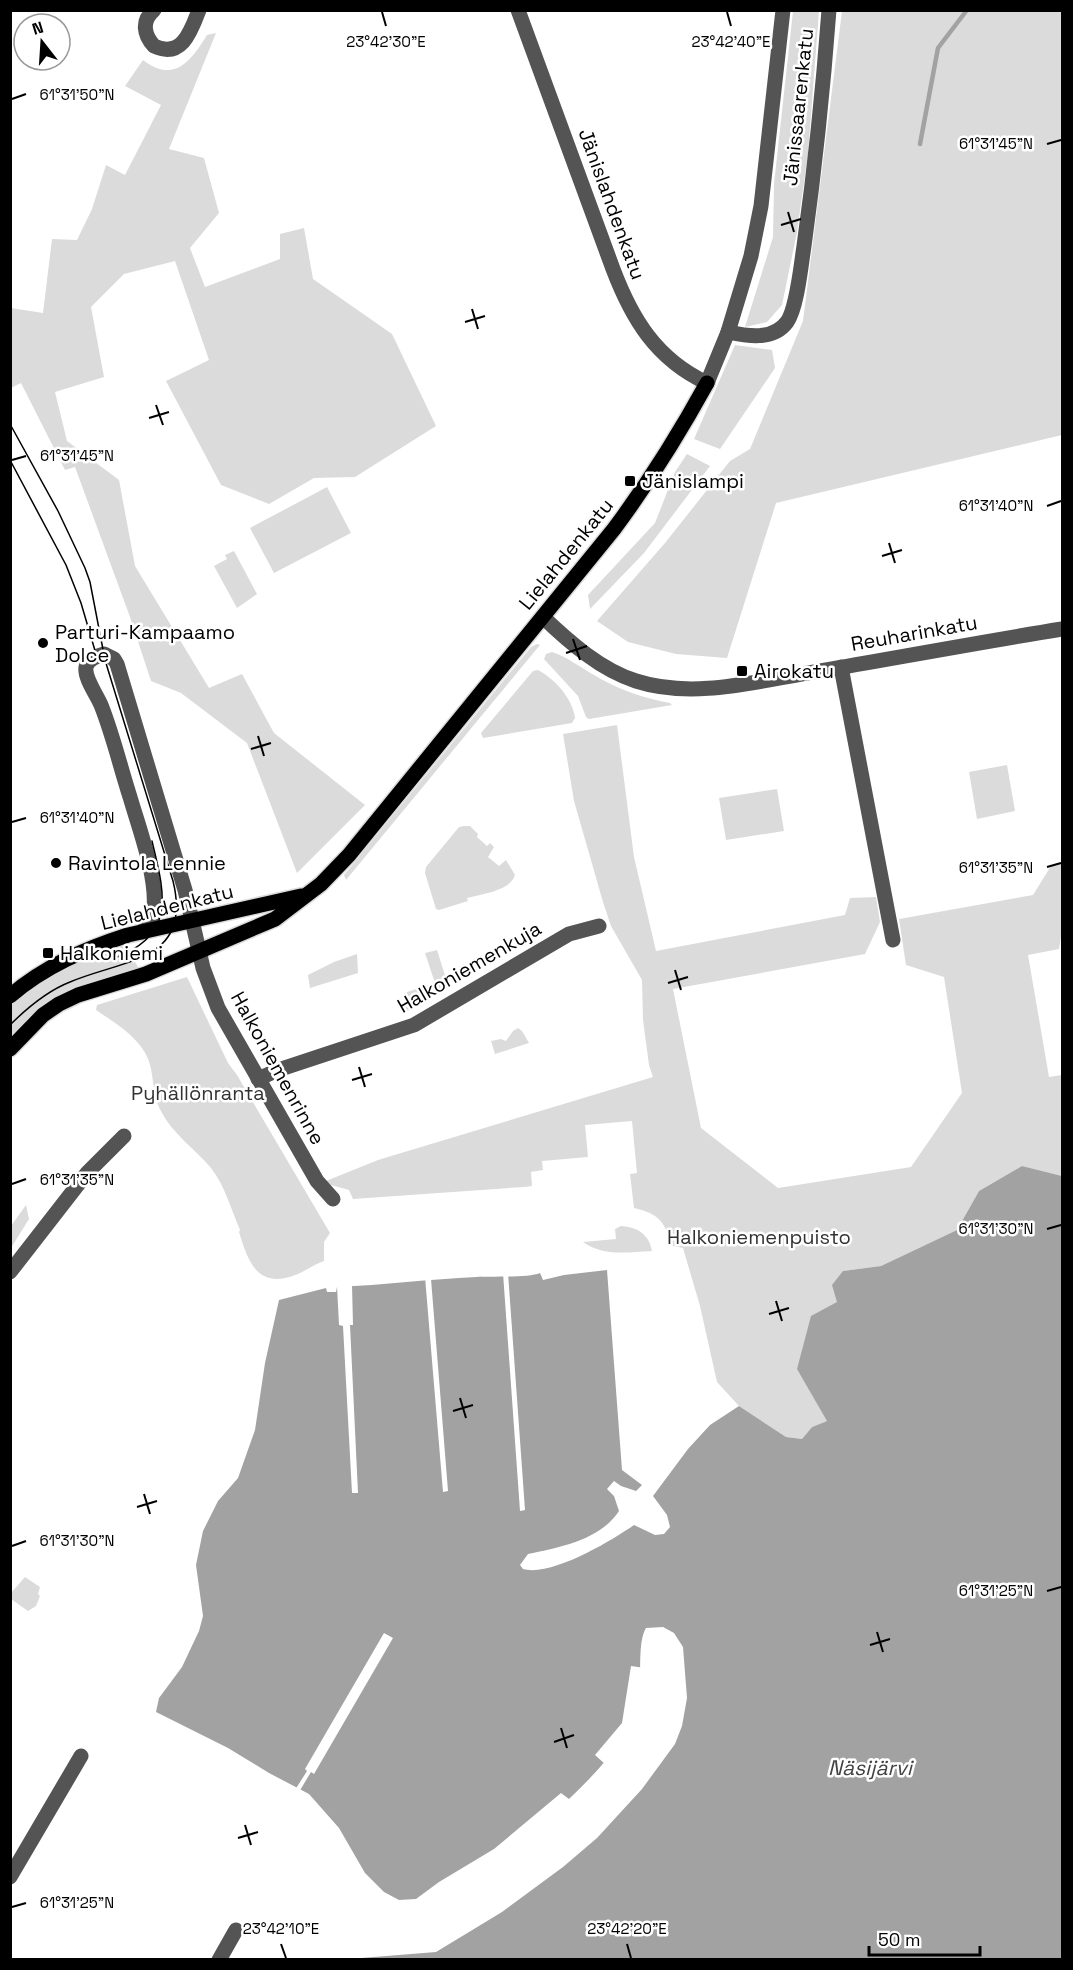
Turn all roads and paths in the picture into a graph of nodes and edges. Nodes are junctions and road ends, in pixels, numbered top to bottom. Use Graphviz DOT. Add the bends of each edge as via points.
graph roads {
  1 [pos="154,10"];
  2 [pos="199,10"];
  3 [pos="518,10"];
  4 [pos="783,10"];
  5 [pos="828,10"];
  6 [pos="728,332"];
  7 [pos="706,383"];
  8 [pos="543,617"];
  9 [pos="1062,629"];
  10 [pos="842,667"];
  11 [pos="309,894"];
  12 [pos="192,921"];
  13 [pos="599,926"];
  14 [pos="142,932"];
  15 [pos="893,940"];
  16 [pos="199,952"];
  17 [pos="10,996"];
  18 [pos="10,1049"];
  19 [pos="258,1079"];
  20 [pos="123,1136"];
  21 [pos="333,1199"];
  22 [pos="10,1272"];
  23 [pos="81,1756"];
  24 [pos="10,1877"];
  25 [pos="236,1930"];
  26 [pos="219,1959"];
  1 -- 2 [label="street" via="145,23 147,35 154,45 168,49 184,40"];
  3 -- 7 [label="street, Jänislahdenkatu" via="628,304 666,357"];
  4 -- 6 [label="street, Lielahdenkatu" via="760,206 751,256"];
  5 -- 6 [label="street, Jänissaarenkatu" via="816,157 791,314 772,333 747,336"];
  6 -- 7 [label="street, Lielahdenkatu"];
  7 -- 8 [label="main road, Lielahdenkatu" via="644,489"];
  8 -- 10 [label="street, Reuharinkatu" via="607,667 634,681 664,688 710,688"];
  8 -- 11 [label="main road, Lielahdenkatu" via="350,855"];
  9 -- 10 [label="street, Reuharinkatu"];
  10 -- 15 [label="street"];
  11 -- 12 [label="main road, Lielahdenkatu"];
  11 -- 16 [label="main road, Lielahdenkatu" via="275,919"];
  12 -- 14 [label="main road, Lielahdenkatu"];
  12 -- 14 [label="street, Halkoniemenrinne" via="117,664 104,654 90,660 86,667 108,723 153,884 154,909"];
  12 -- 16 [label="street, Halkoniemenrinne"];
  13 -- 19 [label="street, Halkoniemenkuja" via="569,934 414,1025"];
  14 -- 17 [label="main road, Lielahdenkatu" via="103,943 55,964"];
  16 -- 18 [label="main road, Lielahdenkatu" via="59,1004"];
  16 -- 19 [label="street, Halkoniemenrinne" via="218,1008"];
  19 -- 21 [label="street, Halkoniemenrinne" via="317,1181"];
  20 -- 22 [label="street" via="87,1173"];
  23 -- 24 [label="street"];
  25 -- 26 [label="street"];
}
